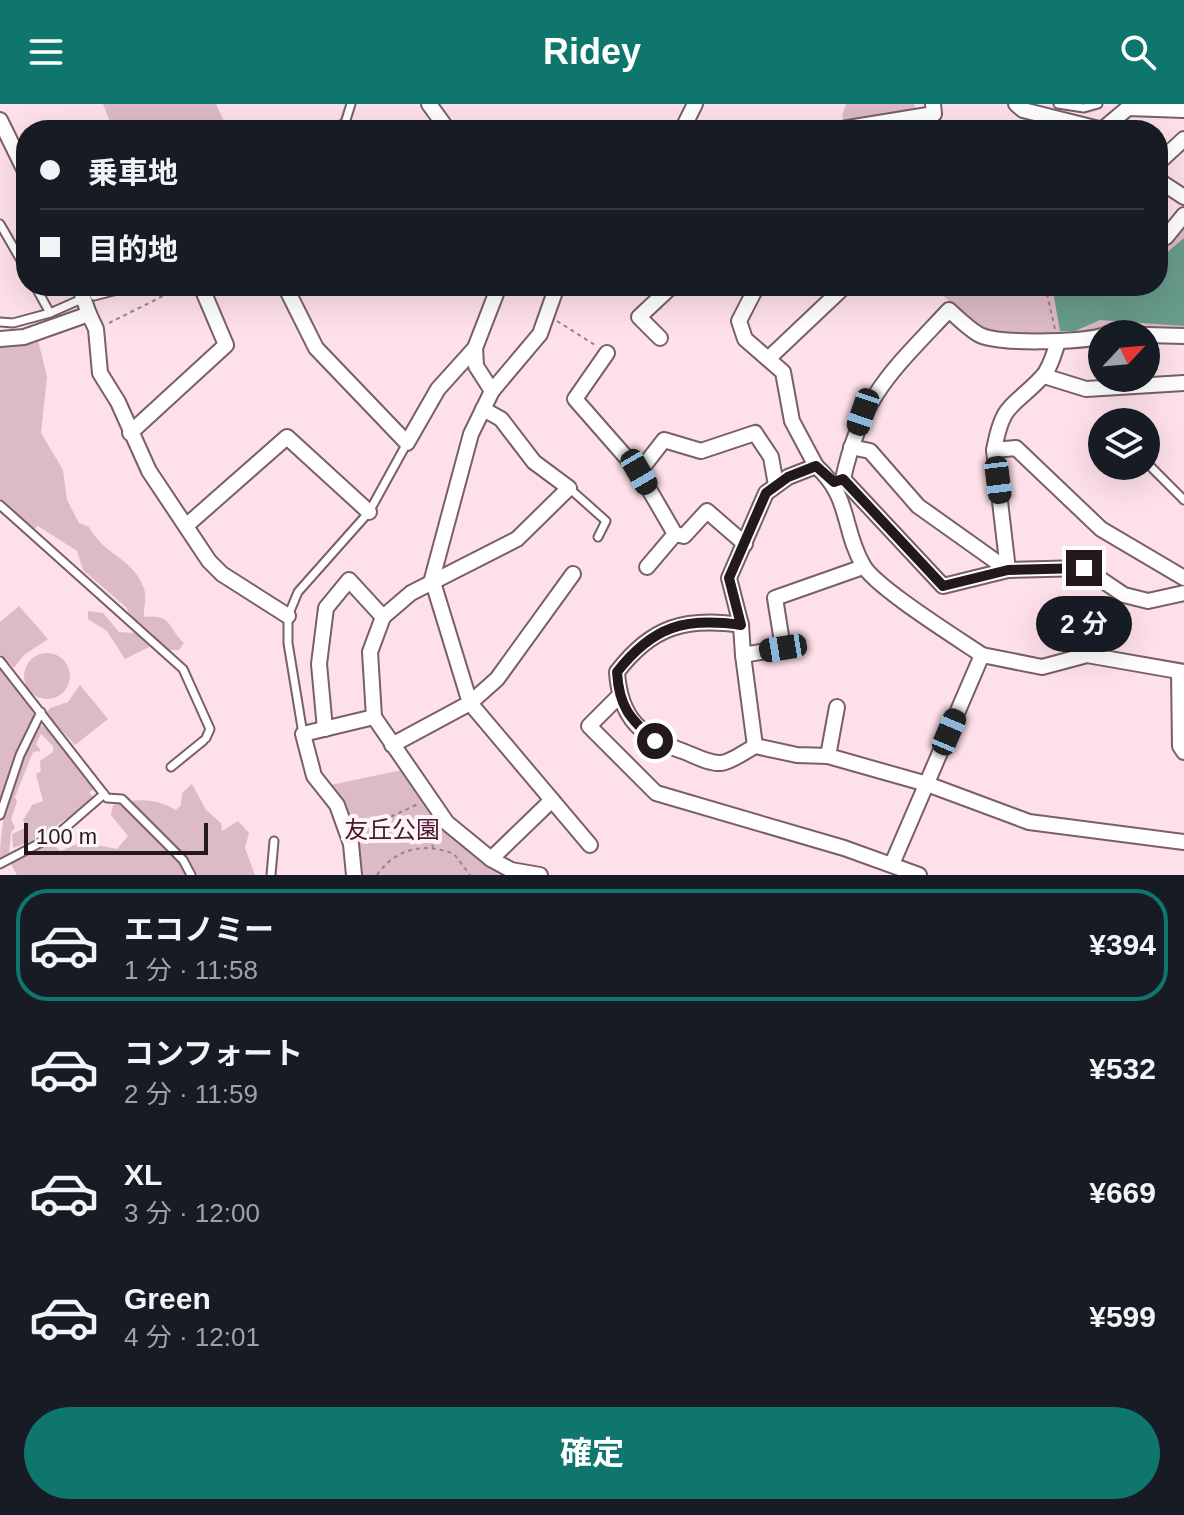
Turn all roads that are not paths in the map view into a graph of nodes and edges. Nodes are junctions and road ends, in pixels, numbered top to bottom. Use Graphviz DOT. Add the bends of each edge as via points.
graph roads {
  1 [pos="933,104"];
  2 [pos="1016,104"];
  3 [pos="1058,104"];
  4 [pos="1098,104"];
  5 [pos="1184,110"];
  6 [pos="0,120"];
  7 [pos="917,120"];
  8 [pos="1063,120"];
  9 [pos="1114,120"];
  10 [pos="1184,139"];
  11 [pos="16,153"];
  12 [pos="1168,154"];
  13 [pos="1184,215"];
  14 [pos="0,224"];
  15 [pos="1168,235"];
  16 [pos="16,252"];
  17 [pos="41,296"];
  18 [pos="80,296"];
  19 [pos="86,296"];
  20 [pos="205,296"];
  21 [pos="290,296"];
  22 [pos="495,296"];
  23 [pos="554,296"];
  24 [pos="661,296"];
  25 [pos="752,296"];
  26 [pos="834,296"];
  27 [pos="50,313"];
  28 [pos="89,314"];
  29 [pos="0,322"];
  30 [pos="1160,336"];
  31 [pos="1184,336"];
  32 [pos="1088,337"];
  33 [pos="660,338"];
  34 [pos="0,339"];
  35 [pos="1058,342"];
  36 [pos="475,348"];
  37 [pos="607,353"];
  38 [pos="769,358"];
  39 [pos="1044,376"];
  40 [pos="1184,383"];
  41 [pos="492,391"];
  42 [pos="483,409"];
  43 [pos="130,433"];
  44 [pos="407,443"];
  45 [pos="851,447"];
  46 [pos="994,450"];
  47 [pos="816,466"];
  48 [pos="639,472"];
  49 [pos="1160,476"];
  50 [pos="838,481"];
  51 [pos="776,485"];
  52 [pos="569,488"];
  53 [pos="1184,500"];
  54 [pos="0,505"];
  55 [pos="369,512"];
  56 [pos="187,525"];
  57 [pos="675,534"];
  58 [pos="598,537"];
  59 [pos="745,544"];
  60 [pos="647,567"];
  61 [pos="863,567"];
  62 [pos="1008,570"];
  63 [pos="573,574"];
  64 [pos="1184,578"];
  65 [pos="432,579"];
  66 [pos="1184,593"];
  67 [pos="288,616"];
  68 [pos="383,617"];
  69 [pos="741,625"];
  70 [pos="743,655"];
  71 [pos="982,655"];
  72 [pos="0,661"];
  73 [pos="1182,672"];
  74 [pos="619,696"];
  75 [pos="470,703"];
  76 [pos="837,707"];
  77 [pos="41,712"];
  78 [pos="374,717"];
  79 [pos="325,729"];
  80 [pos="303,734"];
  81 [pos="392,745"];
  82 [pos="755,746"];
  83 [pos="1184,752"];
  84 [pos="828,756"];
  85 [pos="171,767"];
  86 [pos="927,784"];
  87 [pos="104,794"];
  88 [pos="552,800"];
  89 [pos="0,815"];
  90 [pos="274,841"];
  91 [pos="1184,842"];
  92 [pos="590,845"];
  93 [pos="491,859"];
  94 [pos="0,864"];
  95 [pos="892,864"];
  96 [pos="522,874"];
  97 [pos="191,875"];
  98 [pos="271,875"];
  99 [pos="354,875"];
  100 [pos="540,875"];
  101 [pos="919,875"];
  1 -- 7 [label="street" via="934,114"];
  2 -- 8 [label="street"];
  3 -- 4 [label="lane"];
  5 -- 9 [label="street" via="1128,108"];
  6 -- 11 [label="street"];
  10 -- 12 [label="street"];
  13 -- 15 [label="street"];
  14 -- 16 [label="lane"];
  17 -- 27 [label="lane"];
  18 -- 27 [label="lane"];
  19 -- 28 [label="street"];
  20 -- 43 [label="street" via="226,345"];
  21 -- 44 [label="street" via="316,348"];
  22 -- 36 [label="street"];
  23 -- 41 [label="street" via="540,334"];
  24 -- 33 [label="street" via="639,317"];
  25 -- 38 [label="street" via="739,321 745,339"];
  26 -- 38 [label="street"];
  27 -- 29 [label="lane"];
  28 -- 34 [label="street" via="24,337"];
  28 -- 43 [label="street" via="96,329 100,373"];
  30 -- 31 [label="street"];
  32 -- 35 [label="street"];
  35 -- 39 [label="street"];
  35 -- 45 [label="street" via="980,336 949,310 883,381 863,412"];
  36 -- 41 [label="street" via="476,366"];
  36 -- 44 [label="street" via="438,389"];
  37 -- 48 [label="street" via="575,399"];
  38 -- 47 [label="street" via="783,372 792,421"];
  39 -- 40 [label="street" via="1086,389"];
  39 -- 46 [label="street" via="1013,400 999,425"];
  41 -- 42 [label="street"];
  42 -- 52 [label="street" via="501,419 534,462"];
  42 -- 65 [label="street" via="471,434"];
  43 -- 56 [label="street"];
  44 -- 55 [label="lane"];
  45 -- 50 [label="street"];
  45 -- 62 [label="street" via="870,451 918,506"];
  46 -- 62 [label="street"];
  46 -- 64 [label="street" via="1016,448 1101,529"];
  47 -- 50 [label="street"];
  47 -- 51 [label="street"];
  48 -- 51 [label="street" via="664,440 701,451 755,433 771,457"];
  48 -- 57 [label="street"];
  49 -- 53 [label="lane"];
  50 -- 61 [label="street"];
  50 -- 62 [label="street" via="943,586"];
  51 -- 59 [label="street" via="766,493"];
  52 -- 58 [label="lane" via="606,521"];
  52 -- 65 [label="street" via="517,539"];
  54 -- 85 [label="lane" via="183,669 210,729 205,740"];
  55 -- 56 [label="street" via="287,437"];
  55 -- 67 [label="lane" via="298,592"];
  56 -- 67 [label="street" via="222,574"];
  57 -- 59 [label="street" via="684,536 707,511"];
  57 -- 60 [label="street"];
  59 -- 69 [label="street" via="729,578"];
  61 -- 70 [label="street" via="775,598 783,648"];
  61 -- 71 [label="street"];
  62 -- 66 [label="street" via="1084,568 1124,595 1148,601"];
  63 -- 75 [label="street" via="497,679"];
  65 -- 68 [label="street"];
  65 -- 75 [label="street"];
  67 -- 80 [label="lane"];
  68 -- 78 [label="street" via="370,652"];
  68 -- 79 [label="street" via="349,580 326,608 319,664"];
  69 -- 70 [label="street"];
  69 -- 74 [label="street" via="690,621 644,643 617,672"];
  70 -- 82 [label="street"];
  71 -- 73 [label="street" via="1042,667 1087,655"];
  71 -- 86 [label="street"];
  72 -- 77 [label="lane"];
  73 -- 83 [label="street"];
  74 -- 82 [label="street" via="635,724 655,741 722,763"];
  74 -- 95 [label="street" via="589,726 656,793"];
  75 -- 81 [label="street"];
  75 -- 88 [label="street"];
  76 -- 84 [label="street"];
  77 -- 87 [label="lane"];
  77 -- 89 [label="lane"];
  78 -- 79 [label="street"];
  78 -- 81 [label="street"];
  79 -- 80 [label="street"];
  80 -- 99 [label="street" via="314,776 337,805"];
  81 -- 93 [label="street" via="447,823"];
  82 -- 84 [label="street"];
  84 -- 86 [label="street"];
  86 -- 91 [label="street" via="1029,822"];
  86 -- 95 [label="street"];
  87 -- 94 [label="lane" via="59,833"];
  87 -- 97 [label="lane" via="122,799 183,860"];
  88 -- 92 [label="street"];
  88 -- 93 [label="street"];
  90 -- 98 [label="lane"];
  93 -- 96 [label="street"];
  95 -- 101 [label="street"];
  96 -- 100 [label="street"];
}
